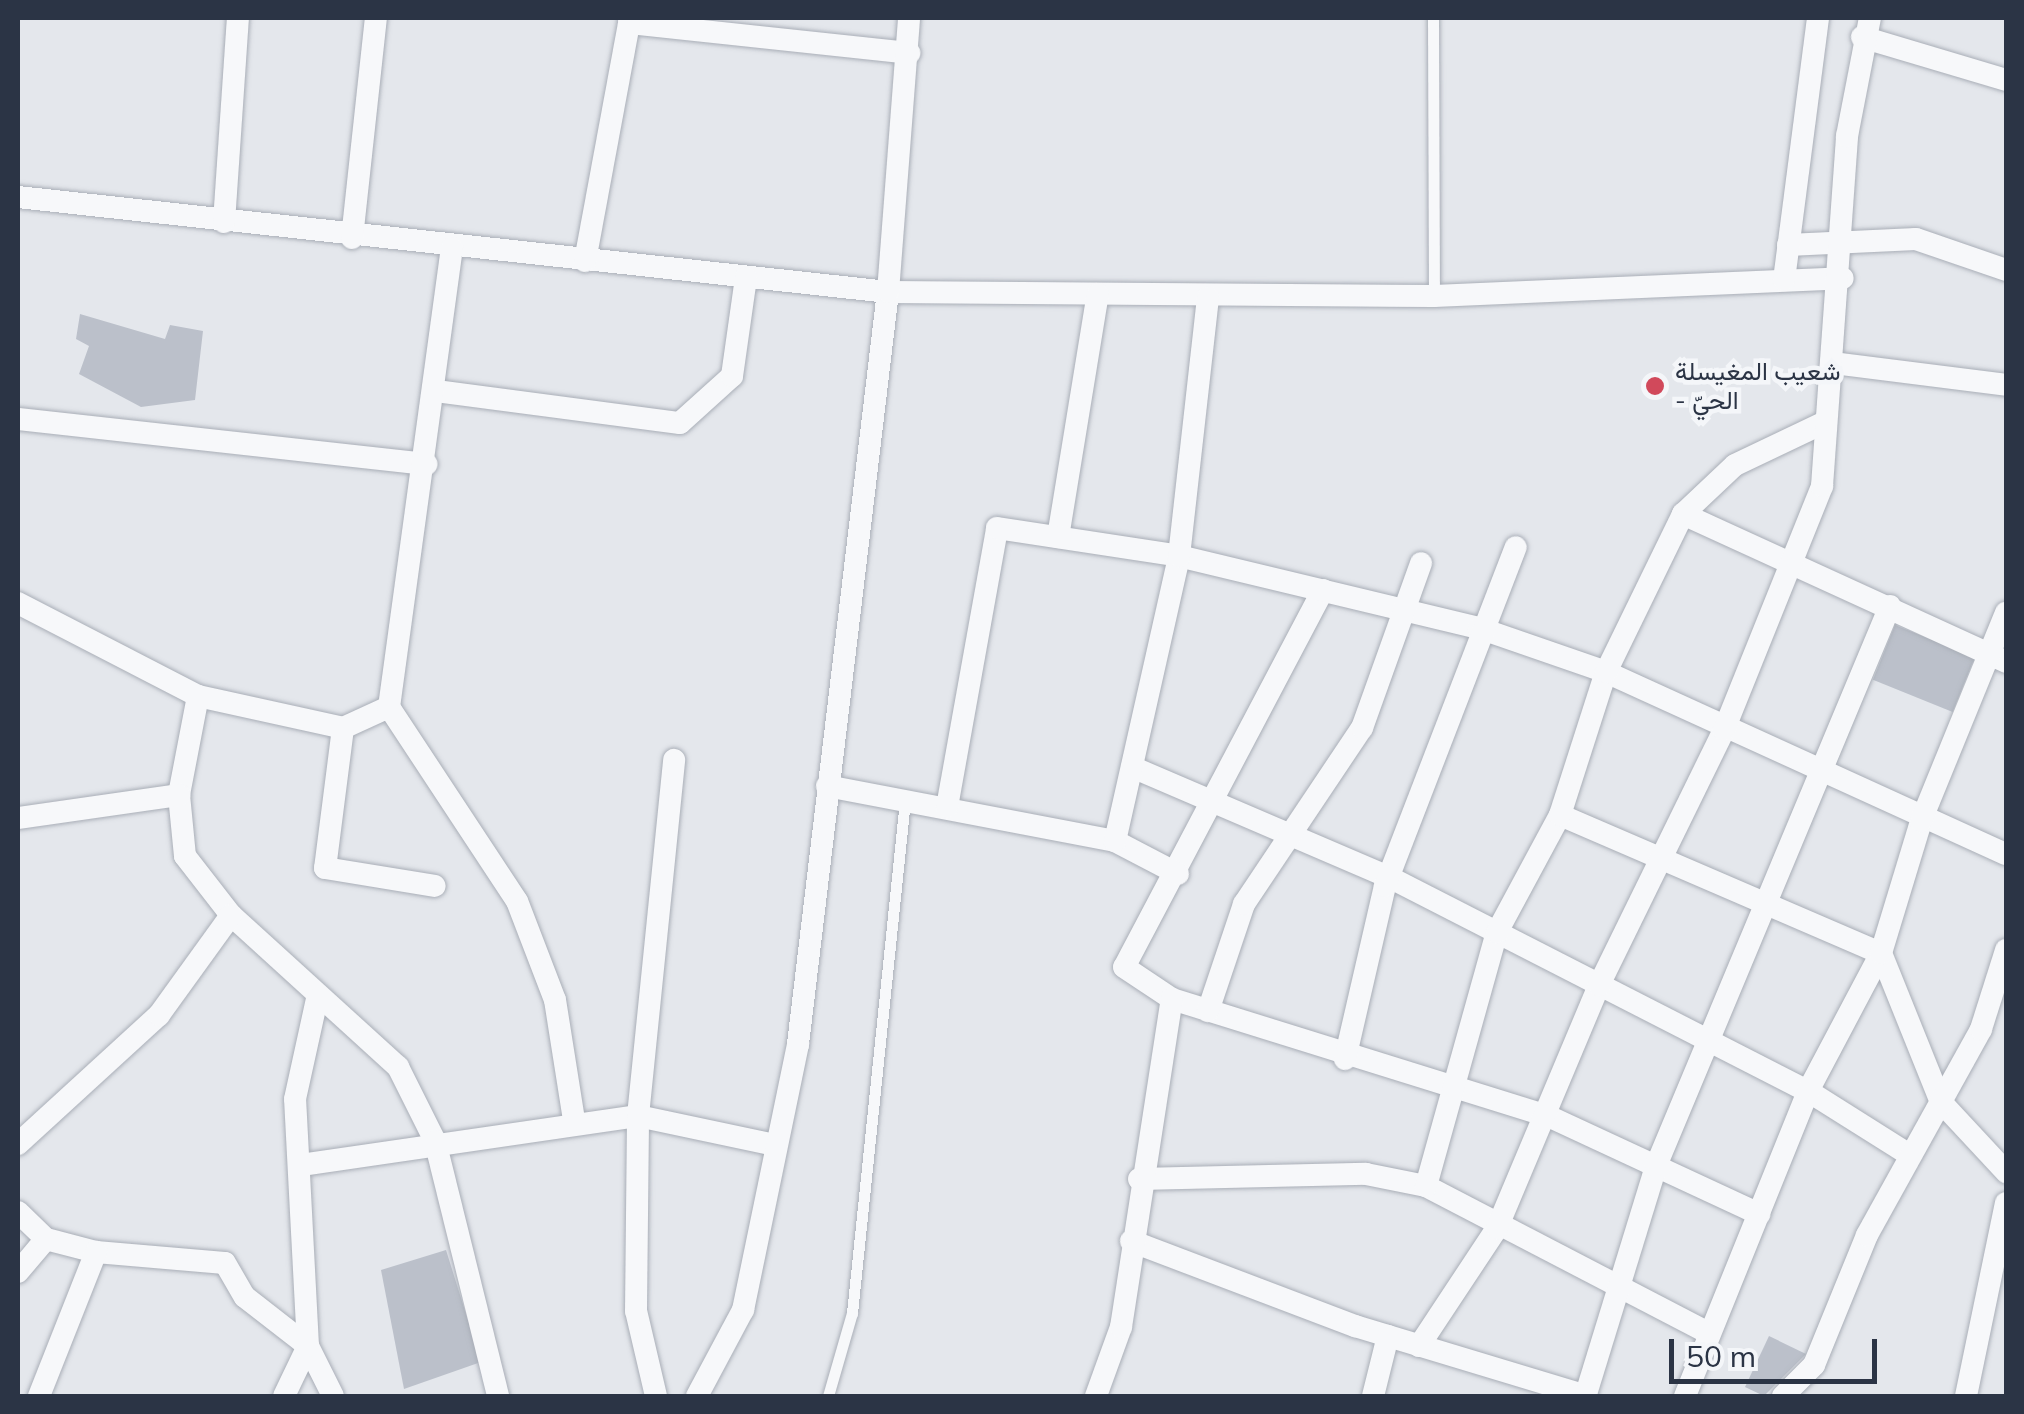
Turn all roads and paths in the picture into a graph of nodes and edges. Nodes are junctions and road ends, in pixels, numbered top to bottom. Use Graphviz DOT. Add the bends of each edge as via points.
graph roads {
  1 [pos="238,18"];
  2 [pos="374,18"];
  3 [pos="909,18"];
  4 [pos="1433,18"];
  5 [pos="1818,18"];
  6 [pos="629,20"];
  7 [pos="1866,28"];
  8 [pos="909,52"];
  9 [pos="2006,80"];
  10 [pos="18,196"];
  11 [pos="224,222"];
  12 [pos="352,238"];
  13 [pos="1844,239"];
  14 [pos="1788,245"];
  15 [pos="452,248"];
  16 [pos="585,262"];
  17 [pos="2006,270"];
  18 [pos="746,278"];
  19 [pos="1843,278"];
  20 [pos="1784,280"];
  21 [pos="888,292"];
  22 [pos="1098,294"];
  23 [pos="1434,296"];
  24 [pos="1208,298"];
  25 [pos="1833,363"];
  26 [pos="2006,385"];
  27 [pos="436,391"];
  28 [pos="18,419"];
  29 [pos="1825,422"];
  30 [pos="427,464"];
  31 [pos="1684,514"];
  32 [pos="1058,537"];
  33 [pos="1516,547"];
  34 [pos="1179,556"];
  35 [pos="1794,561"];
  36 [pos="1421,562"];
  37 [pos="1323,590"];
  38 [pos="18,602"];
  39 [pos="1890,606"];
  40 [pos="1400,609"];
  41 [pos="2006,613"];
  42 [pos="1479,628"];
  43 [pos="1998,658"];
  44 [pos="1606,672"];
  45 [pos="198,696"];
  46 [pos="389,707"];
  47 [pos="343,728"];
  48 [pos="1724,730"];
  49 [pos="674,760"];
  50 [pos="1132,767"];
  51 [pos="1822,776"];
  52 [pos="827,786"];
  53 [pos="178,796"];
  54 [pos="905,800"];
  55 [pos="1217,801"];
  56 [pos="948,807"];
  57 [pos="1560,814"];
  58 [pos="18,818"];
  59 [pos="1920,820"];
  60 [pos="1284,834"];
  61 [pos="1116,841"];
  62 [pos="2006,854"];
  63 [pos="1660,858"];
  64 [pos="1178,874"];
  65 [pos="1389,877"];
  66 [pos="435,886"];
  67 [pos="1769,906"];
  68 [pos="231,916"];
  69 [pos="1497,932"];
  70 [pos="2006,950"];
  71 [pos="1881,953"];
  72 [pos="1599,985"];
  73 [pos="1172,998"];
  74 [pos="317,1000"];
  75 [pos="1208,1011"];
  76 [pos="1707,1040"];
  77 [pos="1345,1058"];
  78 [pos="1454,1084"];
  79 [pos="1808,1091"];
  80 [pos="1941,1102"];
  81 [pos="638,1116"];
  82 [pos="1548,1116"];
  83 [pos="574,1120"];
  84 [pos="434,1141"];
  85 [pos="18,1144"];
  86 [pos="775,1145"];
  87 [pos="1908,1154"];
  88 [pos="301,1165"];
  89 [pos="1656,1166"];
  90 [pos="2006,1172"];
  91 [pos="1139,1179"];
  92 [pos="1426,1186"];
  93 [pos="2006,1204"];
  94 [pos="18,1212"];
  95 [pos="1759,1214"];
  96 [pos="1497,1228"];
  97 [pos="46,1238"];
  98 [pos="1131,1242"];
  99 [pos="96,1252"];
  100 [pos="18,1272"];
  101 [pos="1618,1292"];
  102 [pos="1706,1331"];
  103 [pos="1388,1336"];
  104 [pos="308,1346"];
  105 [pos="1419,1346"];
  106 [pos="1586,1395"];
  107 [pos="39,1396"];
  108 [pos="284,1396"];
  109 [pos="333,1396"];
  110 [pos="498,1396"];
  111 [pos="656,1396"];
  112 [pos="697,1396"];
  113 [pos="828,1396"];
  114 [pos="1096,1396"];
  115 [pos="1373,1396"];
  116 [pos="1684,1396"];
  117 [pos="1784,1396"];
  118 [pos="1966,1396"];
  1 -- 11 [label="street"];
  2 -- 12 [label="street"];
  3 -- 8 [label="street"];
  4 -- 23 [label="lane"];
  5 -- 14 [label="street"];
  6 -- 8 [label="street"];
  6 -- 16 [label="street"];
  7 -- 9 [label="street"];
  7 -- 13 [label="street"];
  8 -- 21 [label="street"];
  10 -- 11 [label="street"];
  11 -- 12 [label="street"];
  12 -- 15 [label="street"];
  13 -- 14 [label="street"];
  13 -- 17 [label="street" via="1916,239"];
  13 -- 19 [label="street"];
  14 -- 20 [label="street"];
  15 -- 16 [label="street"];
  15 -- 27 [label="street"];
  16 -- 18 [label="street"];
  18 -- 21 [label="street"];
  18 -- 27 [label="street" via="732,376 680,424"];
  19 -- 20 [label="street"];
  19 -- 25 [label="street"];
  20 -- 23 [label="street"];
  21 -- 22 [label="street"];
  21 -- 52 [label="street"];
  22 -- 24 [label="street"];
  22 -- 32 [label="street"];
  23 -- 24 [label="street"];
  24 -- 34 [label="street"];
  25 -- 26 [label="street"];
  25 -- 29 [label="street"];
  27 -- 30 [label="street"];
  28 -- 30 [label="street"];
  29 -- 31 [label="street" via="1735,465"];
  29 -- 35 [label="street" via="1822,486"];
  30 -- 46 [label="street"];
  31 -- 35 [label="street"];
  31 -- 44 [label="street"];
  32 -- 34 [label="street"];
  32 -- 56 [label="street" via="997,528"];
  33 -- 42 [label="street"];
  34 -- 37 [label="street"];
  34 -- 50 [label="street"];
  35 -- 39 [label="street"];
  35 -- 48 [label="street"];
  36 -- 40 [label="street"];
  37 -- 40 [label="street"];
  37 -- 55 [label="street"];
  38 -- 45 [label="street"];
  39 -- 43 [label="street"];
  39 -- 51 [label="street"];
  40 -- 42 [label="street"];
  40 -- 60 [label="street" via="1362,728"];
  41 -- 43 [label="street"];
  42 -- 44 [label="street"];
  42 -- 65 [label="street"];
  43 -- 59 [label="street"];
  44 -- 48 [label="street"];
  44 -- 57 [label="street"];
  45 -- 47 [label="street"];
  45 -- 53 [label="street"];
  46 -- 47 [label="street"];
  46 -- 83 [label="street" via="517,901 555,1000"];
  47 -- 66 [label="street" via="325,868"];
  48 -- 51 [label="street"];
  48 -- 63 [label="street"];
  49 -- 81 [label="street"];
  50 -- 55 [label="street"];
  50 -- 61 [label="street"];
  51 -- 59 [label="street"];
  51 -- 67 [label="street"];
  52 -- 54 [label="street"];
  52 -- 86 [label="street" via="798,1044"];
  53 -- 58 [label="street"];
  53 -- 68 [label="street" via="185,856"];
  54 -- 56 [label="street"];
  54 -- 113 [label="lane" via="852,1313"];
  55 -- 60 [label="street"];
  55 -- 64 [label="street"];
  56 -- 61 [label="street"];
  57 -- 63 [label="street"];
  57 -- 69 [label="street"];
  59 -- 62 [label="street"];
  59 -- 71 [label="street"];
  60 -- 65 [label="street"];
  60 -- 75 [label="street" via="1244,904"];
  61 -- 64 [label="street"];
  63 -- 67 [label="street"];
  63 -- 72 [label="street"];
  64 -- 73 [label="street" via="1124,967"];
  65 -- 69 [label="street"];
  65 -- 77 [label="street"];
  67 -- 71 [label="street"];
  67 -- 76 [label="street"];
  68 -- 74 [label="street"];
  68 -- 85 [label="street" via="159,1015"];
  69 -- 72 [label="street"];
  69 -- 78 [label="street"];
  70 -- 80 [label="street" via="1981,1029"];
  71 -- 79 [label="street"];
  71 -- 80 [label="street"];
  72 -- 76 [label="street"];
  72 -- 82 [label="street"];
  73 -- 75 [label="street"];
  73 -- 91 [label="street"];
  74 -- 84 [label="street" via="398,1067"];
  74 -- 88 [label="street" via="296,1099"];
  75 -- 77 [label="street"];
  76 -- 79 [label="street"];
  76 -- 89 [label="street"];
  77 -- 78 [label="street"];
  78 -- 82 [label="street"];
  78 -- 92 [label="street"];
  79 -- 87 [label="street"];
  79 -- 95 [label="street"];
  80 -- 87 [label="street"];
  80 -- 90 [label="street"];
  81 -- 83 [label="street"];
  81 -- 86 [label="street"];
  81 -- 111 [label="street" via="636,1311"];
  82 -- 89 [label="street"];
  82 -- 96 [label="street"];
  83 -- 84 [label="street"];
  84 -- 88 [label="street"];
  84 -- 110 [label="street"];
  86 -- 112 [label="street" via="744,1310"];
  87 -- 117 [label="street" via="1814,1365"];
  88 -- 104 [label="street"];
  89 -- 95 [label="street"];
  89 -- 101 [label="street"];
  91 -- 92 [label="street" via="1366,1174"];
  91 -- 98 [label="street"];
  92 -- 96 [label="street"];
  93 -- 118 [label="street"];
  94 -- 97 [label="street"];
  95 -- 102 [label="street"];
  96 -- 101 [label="street"];
  96 -- 105 [label="street"];
  97 -- 99 [label="street"];
  97 -- 100 [label="street"];
  98 -- 103 [label="street"];
  98 -- 114 [label="street" via="1121,1326"];
  99 -- 104 [label="street" via="225,1263 245,1297"];
  99 -- 107 [label="street"];
  101 -- 102 [label="street"];
  101 -- 106 [label="street"];
  102 -- 116 [label="street"];
  103 -- 105 [label="street"];
  103 -- 115 [label="street"];
  104 -- 108 [label="street"];
  104 -- 109 [label="street"];
  105 -- 106 [label="street"];
}
